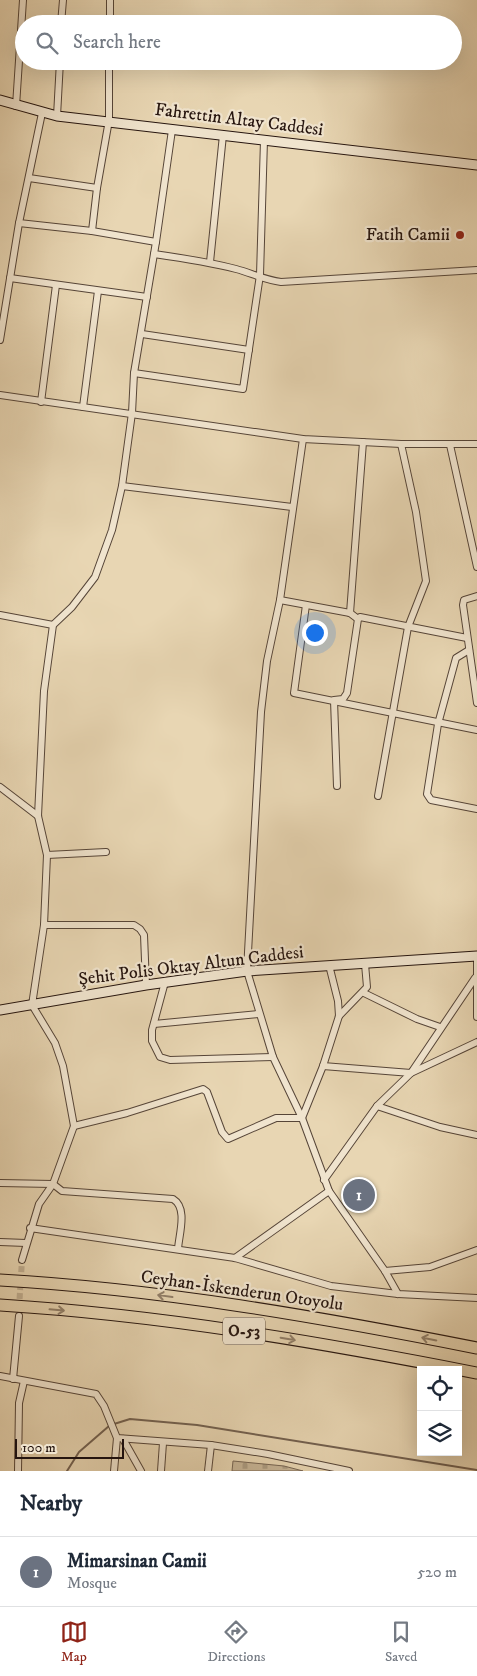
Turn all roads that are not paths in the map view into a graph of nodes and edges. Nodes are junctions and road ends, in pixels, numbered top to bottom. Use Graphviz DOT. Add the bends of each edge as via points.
graph roads {
  1 [pos="23,0"];
  2 [pos="63,0"];
  3 [pos="110,0"];
  4 [pos="22,15"];
  5 [pos="62,15"];
  6 [pos="110,15"];
  7 [pos="18,70"];
  8 [pos="60,70"];
  9 [pos="110,70"];
  10 [pos="0,100"];
  11 [pos="16,106"];
  12 [pos="42,113"];
  13 [pos="57,116"];
  14 [pos="109,120"];
  15 [pos="172,130"];
  16 [pos="222,135"];
  17 [pos="264,140"];
  18 [pos="477,165"];
  19 [pos="29,178"];
  20 [pos="96,188"];
  21 [pos="20,223"];
  22 [pos="92,231"];
  23 [pos="156,242"];
  24 [pos="154,254"];
  25 [pos="210,262"];
  26 [pos="477,270"];
  27 [pos="260,275"];
  28 [pos="10,278"];
  29 [pos="56,285"];
  30 [pos="98,291"];
  31 [pos="147,297"];
  32 [pos="142,334"];
  33 [pos="0,340"];
  34 [pos="249,350"];
  35 [pos="134,373"];
  36 [pos="0,395"];
  37 [pos="41,402"];
  38 [pos="83,407"];
  39 [pos="132,413"];
  40 [pos="303,439"];
  41 [pos="364,442"];
  42 [pos="401,444"];
  43 [pos="450,444"];
  44 [pos="477,444"];
  45 [pos="122,486"];
  46 [pos="292,508"];
  47 [pos="477,567"];
  48 [pos="477,596"];
  49 [pos="280,600"];
  50 [pos="306,605"];
  51 [pos="350,613"];
  52 [pos="0,614"];
  53 [pos="358,619"];
  54 [pos="53,625"];
  55 [pos="408,628"];
  56 [pos="467,638"];
  57 [pos="469,650"];
  58 [pos="474,660"];
  59 [pos="334,700"];
  60 [pos="477,703"];
  61 [pos="392,714"];
  62 [pos="438,724"];
  63 [pos="477,730"];
  64 [pos="337,786"];
  65 [pos="0,787"];
  66 [pos="378,796"];
  67 [pos="477,809"];
  68 [pos="38,816"];
  69 [pos="106,852"];
  70 [pos="47,855"];
  71 [pos="44,925"];
  72 [pos="477,956"];
  73 [pos="365,964"];
  74 [pos="329,965"];
  75 [pos="247,971"];
  76 [pos="475,978"];
  77 [pos="165,982"];
  78 [pos="146,985"];
  79 [pos="364,992"];
  80 [pos="32,1005"];
  81 [pos="0,1010"];
  82 [pos="258,1014"];
  83 [pos="339,1016"];
  84 [pos="477,1017"];
  85 [pos="154,1024"];
  86 [pos="440,1027"];
  87 [pos="477,1042"];
  88 [pos="273,1056"];
  89 [pos="323,1066"];
  90 [pos="411,1073"];
  91 [pos="378,1106"];
  92 [pos="302,1118"];
  93 [pos="74,1126"];
  94 [pos="477,1135"];
  95 [pos="324,1180"];
  96 [pos="0,1183"];
  97 [pos="53,1184"];
  98 [pos="330,1192"];
  99 [pos="30,1228"];
  100 [pos="0,1242"];
  101 [pos="26,1243"];
  102 [pos="178,1249"];
  103 [pos="477,1250"];
  104 [pos="235,1258"];
  105 [pos="22,1260"];
  106 [pos="385,1272"];
  107 [pos="0,1280"];
  108 [pos="398,1294"];
  109 [pos="477,1298"];
  110 [pos="0,1305"];
  111 [pos="19,1316"];
  112 [pos="477,1348"];
  113 [pos="477,1373"];
  114 [pos="0,1376"];
  115 [pos="13,1379"];
  116 [pos="24,1381"];
  117 [pos="120,1439"];
  118 [pos="163,1443"];
  119 [pos="211,1445"];
  120 [pos="18,1471"];
  121 [pos="114,1471"];
  122 [pos="141,1471"];
  123 [pos="161,1471"];
  124 [pos="208,1471"];
  125 [pos="349,1471"];
  1 -- 4 [label="street"];
  2 -- 5 [label="street"];
  3 -- 6 [label="street"];
  7 -- 11 [label="street"];
  8 -- 13 [label="street"];
  9 -- 14 [label="street"];
  10 -- 11 [label="street, Fahrettin Altay Caddesi"];
  11 -- 12 [label="street, Fahrettin Altay Caddesi"];
  12 -- 13 [label="street, Fahrettin Altay Caddesi"];
  12 -- 19 [label="street"];
  13 -- 14 [label="street, Fahrettin Altay Caddesi"];
  14 -- 15 [label="street, Fahrettin Altay Caddesi"];
  14 -- 20 [label="street"];
  15 -- 16 [label="street, Fahrettin Altay Caddesi"];
  15 -- 23 [label="street"];
  16 -- 17 [label="street, Fahrettin Altay Caddesi"];
  16 -- 25 [label="street"];
  17 -- 18 [label="street, Fahrettin Altay Caddesi"];
  17 -- 27 [label="street"];
  19 -- 20 [label="street"];
  19 -- 21 [label="street"];
  20 -- 22 [label="street"];
  21 -- 22 [label="street"];
  21 -- 28 [label="street"];
  22 -- 23 [label="street"];
  23 -- 24 [label="street"];
  24 -- 25 [label="street"];
  24 -- 31 [label="street"];
  25 -- 27 [label="street"];
  26 -- 27 [label="street" via="281,282 269,281"];
  27 -- 34 [label="street"];
  28 -- 29 [label="street"];
  28 -- 33 [label="street"];
  29 -- 30 [label="street"];
  29 -- 37 [label="street"];
  30 -- 31 [label="street"];
  30 -- 38 [label="street"];
  31 -- 32 [label="street"];
  32 -- 34 [label="street"];
  32 -- 35 [label="street"];
  34 -- 35 [label="street" via="243,389"];
  35 -- 39 [label="street"];
  36 -- 37 [label="street"];
  37 -- 38 [label="street"];
  38 -- 39 [label="street"];
  39 -- 40 [label="street"];
  39 -- 45 [label="street"];
  40 -- 41 [label="street"];
  40 -- 46 [label="street"];
  41 -- 42 [label="street"];
  41 -- 51 [label="street"];
  42 -- 43 [label="street"];
  42 -- 55 [label="street" via="426,580"];
  43 -- 44 [label="street"];
  43 -- 47 [label="street"];
  45 -- 46 [label="street"];
  45 -- 54 [label="street" via="112,530 95,577"];
  46 -- 49 [label="street"];
  48 -- 56 [label="street" via="464,600"];
  49 -- 50 [label="street"];
  49 -- 75 [label="street" via="267,661 261,712"];
  50 -- 51 [label="street"];
  50 -- 59 [label="street" via="294,693"];
  51 -- 53 [label="street"];
  52 -- 54 [label="street"];
  53 -- 55 [label="street"];
  53 -- 59 [label="street" via="347,693 343,699"];
  54 -- 68 [label="street" via="44,691"];
  55 -- 56 [label="street"];
  55 -- 61 [label="street"];
  56 -- 57 [label="street"];
  57 -- 58 [label="street"];
  57 -- 62 [label="street" via="456,658"];
  58 -- 60 [label="street"];
  59 -- 61 [label="street"];
  59 -- 64 [label="street"];
  61 -- 62 [label="street"];
  61 -- 66 [label="street"];
  62 -- 63 [label="street"];
  62 -- 67 [label="street" via="428,797"];
  65 -- 68 [label="street"];
  68 -- 70 [label="street"];
  69 -- 70 [label="street"];
  70 -- 71 [label="street"];
  71 -- 78 [label="street" via="134,925 144,935"];
  71 -- 80 [label="street"];
  72 -- 73 [label="street, Şehit Polis Oktay Altun Caddesi"];
  72 -- 76 [label="street"];
  73 -- 74 [label="street, Şehit Polis Oktay Altun Caddesi"];
  73 -- 79 [label="street" via="367,987"];
  74 -- 75 [label="street, Şehit Polis Oktay Altun Caddesi"];
  74 -- 83 [label="street"];
  75 -- 77 [label="street, Şehit Polis Oktay Altun Caddesi"];
  75 -- 82 [label="street"];
  76 -- 84 [label="street"];
  76 -- 86 [label="street"];
  77 -- 78 [label="street, Şehit Polis Oktay Altun Caddesi"];
  77 -- 85 [label="street"];
  78 -- 80 [label="street, Şehit Polis Oktay Altun Caddesi"];
  79 -- 83 [label="street"];
  79 -- 86 [label="street"];
  80 -- 81 [label="street, Şehit Polis Oktay Altun Caddesi"];
  80 -- 93 [label="street" via="55,1043 63,1066"];
  82 -- 85 [label="street"];
  82 -- 88 [label="street"];
  83 -- 89 [label="street"];
  85 -- 88 [label="street" via="152,1041 160,1057 170,1060"];
  86 -- 90 [label="street"];
  87 -- 90 [label="street"];
  88 -- 92 [label="street"];
  89 -- 90 [label="street"];
  89 -- 92 [label="street"];
  90 -- 91 [label="street"];
  91 -- 94 [label="street" via="440,1127"];
  91 -- 95 [label="street"];
  92 -- 93 [label="street" via="276,1118 228,1139 203,1089"];
  92 -- 95 [label="street"];
  93 -- 97 [label="street"];
  95 -- 98 [label="street"];
  96 -- 97 [label="street"];
  97 -- 99 [label="street" via="39,1204"];
  97 -- 102 [label="street" via="62,1191 172,1199 182,1212"];
  98 -- 104 [label="street"];
  98 -- 106 [label="street"];
  99 -- 101 [label="street"];
  99 -- 102 [label="street"];
  100 -- 101 [label="street"];
  101 -- 105 [label="street"];
  102 -- 104 [label="street"];
  103 -- 106 [label="street" via="430,1268"];
  104 -- 108 [label="street" via="331,1286"];
  106 -- 108 [label="street"];
  112 -- 107 [label="highway, Ceyhan-İskenderun Otoyolu / O-53, one-way" via="255,1308 145,1293"];
  108 -- 109 [label="street"];
  110 -- 113 [label="highway, O-53, one-way" via="252,1332"];
  111 -- 115 [label="street"];
  114 -- 115 [label="street"];
  115 -- 116 [label="street"];
  116 -- 117 [label="street" via="96,1394"];
  116 -- 120 [label="street" via="19,1403"];
  117 -- 118 [label="street"];
  117 -- 121 [label="street"];
  117 -- 122 [label="street"];
  118 -- 119 [label="street"];
  118 -- 123 [label="street"];
  119 -- 124 [label="street"];
  119 -- 125 [label="street"];
}
